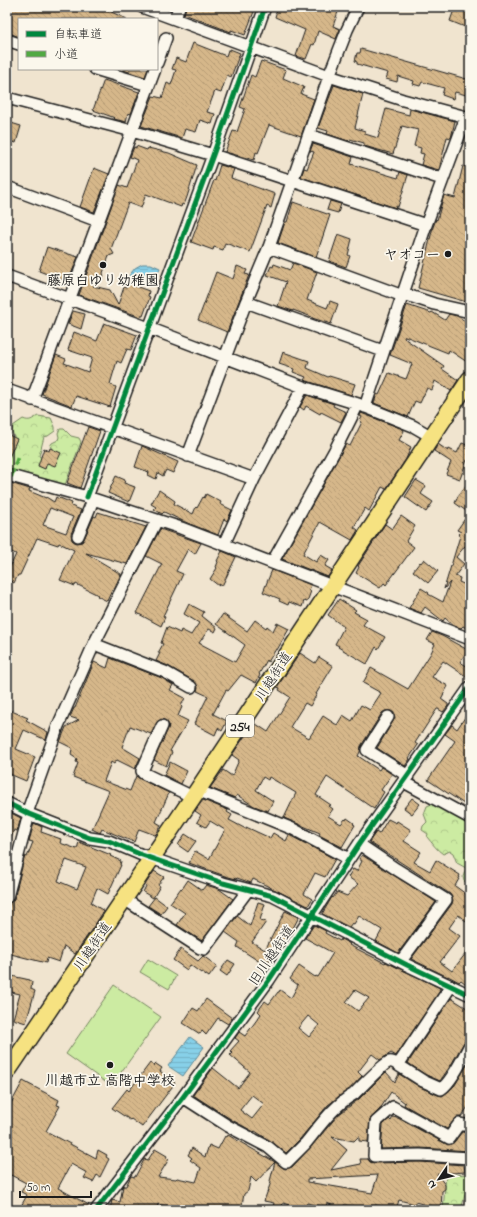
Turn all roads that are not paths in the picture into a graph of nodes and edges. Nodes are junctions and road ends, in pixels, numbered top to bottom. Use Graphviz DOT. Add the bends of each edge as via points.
graph roads {
  1 [pos="142,7"];
  2 [pos="179,7"];
  3 [pos="265,7"];
  4 [pos="358,7"];
  5 [pos="175,20"];
  6 [pos="166,38"];
  7 [pos="7,40"];
  8 [pos="18,44"];
  9 [pos="250,47"];
  10 [pos="158,60"];
  11 [pos="98,70"];
  12 [pos="155,70"];
  13 [pos="329,76"];
  14 [pos="148,85"];
  15 [pos="7,98"];
  16 [pos="468,118"];
  17 [pos="132,131"];
  18 [pos="309,135"];
  19 [pos="213,155"];
  20 [pos="442,179"];
  21 [pos="293,181"];
  22 [pos="7,187"];
  23 [pos="98,222"];
  24 [pos="426,225"];
  25 [pos="269,246"];
  26 [pos="7,276"];
  27 [pos="403,295"];
  28 [pos="70,299"];
  29 [pos="246,302"];
  30 [pos="470,312"];
  31 [pos="148,328"];
  32 [pos="383,351"];
  33 [pos="226,357"];
  34 [pos="470,379"];
  35 [pos="303,387"];
  36 [pos="7,390"];
  37 [pos="32,400"];
  38 [pos="361,405"];
  39 [pos="113,427"];
  40 [pos="432,436"];
  41 [pos="188,456"];
  42 [pos="7,476"];
  43 [pos="254,479"];
  44 [pos="90,498"];
  45 [pos="157,520"];
  46 [pos="78,536"];
  47 [pos="224,544"];
  48 [pos="272,563"];
  49 [pos="333,586"];
  50 [pos="470,639"];
  51 [pos="94,644"];
  52 [pos="191,687"];
  53 [pos="470,687"];
  54 [pos="388,717"];
  55 [pos="162,726"];
  56 [pos="406,779"];
  57 [pos="195,794"];
  58 [pos="7,803"];
  59 [pos="28,814"];
  60 [pos="470,818"];
  61 [pos="360,844"];
  62 [pos="151,858"];
  63 [pos="349,859"];
  64 [pos="248,890"];
  65 [pos="7,897"];
  66 [pos="124,899"];
  67 [pos="311,916"];
  68 [pos="401,962"];
  69 [pos="451,986"];
  70 [pos="470,995"];
  71 [pos="470,1045"];
  72 [pos="398,1065"];
  73 [pos="7,1072"];
  74 [pos="183,1097"];
  75 [pos="470,1126"];
  76 [pos="470,1158"];
  77 [pos="96,1210"];
  1 -- 5 [label="street"];
  2 -- 5 [label="street"];
  3 -- 9 [label="street"];
  4 -- 13 [label="street"];
  5 -- 9 [label="street"];
  6 -- 10 [label="street"];
  7 -- 8 [label="street"];
  9 -- 13 [label="street"];
  9 -- 19 [label="street"];
  11 -- 14 [label="street"];
  12 -- 14 [label="street"];
  13 -- 16 [label="street"];
  13 -- 18 [label="street"];
  14 -- 17 [label="street"];
  15 -- 17 [label="street"];
  16 -- 20 [label="street"];
  17 -- 19 [label="street"];
  17 -- 23 [label="street"];
  18 -- 20 [label="street"];
  18 -- 21 [label="street"];
  19 -- 21 [label="street"];
  19 -- 31 [label="street"];
  20 -- 24 [label="street"];
  21 -- 24 [label="street"];
  21 -- 25 [label="street"];
  22 -- 23 [label="street"];
  23 -- 28 [label="street"];
  24 -- 27 [label="street"];
  25 -- 27 [label="street"];
  25 -- 29 [label="street"];
  26 -- 28 [label="street"];
  27 -- 30 [label="street"];
  27 -- 32 [label="street"];
  28 -- 31 [label="street"];
  28 -- 37 [label="street"];
  29 -- 32 [label="street"];
  29 -- 33 [label="street"];
  31 -- 33 [label="street"];
  31 -- 39 [label="street"];
  32 -- 38 [label="street"];
  33 -- 35 [label="street"];
  33 -- 41 [label="street"];
  34 -- 40 [label="highway, 川越街道 / 254"];
  35 -- 38 [label="street"];
  35 -- 43 [label="street"];
  36 -- 37 [label="street"];
  37 -- 39 [label="street"];
  38 -- 40 [label="street"];
  38 -- 48 [label="street"];
  39 -- 41 [label="street"];
  39 -- 44 [label="street"];
  40 -- 49 [label="highway, 川越街道 / 254"];
  41 -- 43 [label="street"];
  42 -- 44 [label="street"];
  43 -- 47 [label="street"];
  44 -- 45 [label="street"];
  44 -- 46 [label="street"];
  45 -- 47 [label="street"];
  45 -- 51 [label="street"];
  47 -- 48 [label="street"];
  48 -- 49 [label="street"];
  49 -- 50 [label="street"];
  49 -- 57 [label="highway, 川越街道 / 254"];
  51 -- 52 [label="street" via="165,672"];
  51 -- 59 [label="street" via="58,726"];
  53 -- 56 [label="street, 旧川越街道"];
  54 -- 56 [label="street" via="367,750"];
  55 -- 57 [label="street" via="142,771"];
  56 -- 60 [label="street"];
  56 -- 61 [label="street, 旧川越街道"];
  57 -- 62 [label="highway, 川越街道 / 254"];
  57 -- 63 [label="street" via="293,829"];
  58 -- 59 [label="street"];
  59 -- 62 [label="street"];
  59 -- 65 [label="street"];
  61 -- 63 [label="street, 旧川越街道"];
  61 -- 68 [label="street" via="446,900"];
  62 -- 64 [label="street"];
  62 -- 66 [label="highway, 川越街道 / 254"];
  63 -- 67 [label="street, 旧川越街道"];
  64 -- 66 [label="street" via="204,949"];
  64 -- 67 [label="street" via="272,896"];
  66 -- 73 [label="highway, 川越街道 / 254"];
  67 -- 68 [label="street"];
  67 -- 74 [label="street, 旧川越街道" via="269,980"];
  68 -- 69 [label="street"];
  69 -- 70 [label="street"];
  69 -- 72 [label="street"];
  71 -- 72 [label="street" via="454,1073 441,1089"];
  72 -- 74 [label="street" via="392,1061 381,1068 330,1115 286,1162 268,1147 228,1126"];
  74 -- 77 [label="street, 旧川越街道"];
  75 -- 76 [label="street" via="459,1124 449,1138 393,1107 376,1122 374,1156 420,1154"];
}
